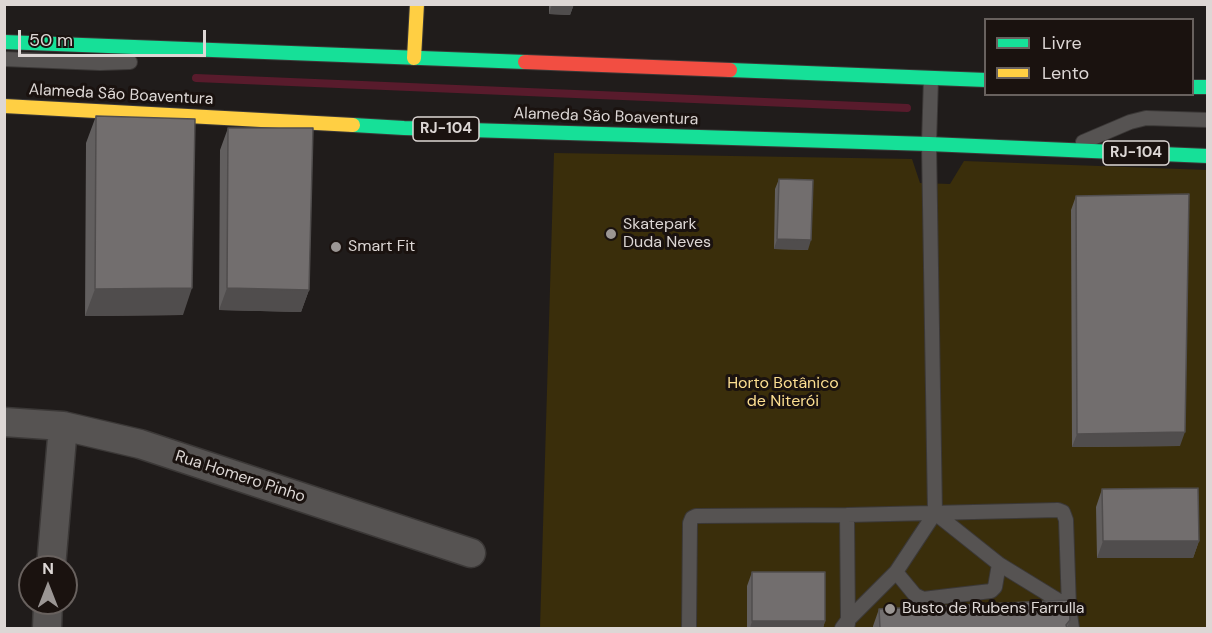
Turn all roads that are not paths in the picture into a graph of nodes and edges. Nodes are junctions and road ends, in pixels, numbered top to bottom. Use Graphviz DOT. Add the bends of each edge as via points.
graph roads {
  1 [pos="417,4"];
  2 [pos="4,42"];
  3 [pos="273,52"];
  4 [pos="4,58"];
  5 [pos="414,58"];
  6 [pos="931,78"];
  7 [pos="984,80"];
  8 [pos="4,105"];
  9 [pos="1208,120"];
  10 [pos="929,144"];
  11 [pos="1064,150"];
  12 [pos="1208,156"];
  13 [pos="4,422"];
  14 [pos="63,426"];
  15 [pos="935,513"];
  16 [pos="847,515"];
  17 [pos="471,553"];
  18 [pos="52,555"];
  19 [pos="999,564"];
  20 [pos="896,572"];
  21 [pos="1069,607"];
  22 [pos="846,626"];
  23 [pos="689,628"];
  24 [pos="1072,628"];
  1 -- 5 [label="main road"];
  2 -- 3 [label="main road"];
  3 -- 4 [label="lane" via="149,62"];
  3 -- 5 [label="main road"];
  5 -- 6 [label="main road"];
  6 -- 7 [label="main road"];
  6 -- 10 [label="lane"];
  8 -- 10 [label="main road, Alameda São Boaventura / RJ-104" via="404,128"];
  9 -- 11 [label="lane" via="1146,118"];
  10 -- 11 [label="main road, Alameda São Boaventura / RJ-104"];
  10 -- 15 [label="lane"];
  11 -- 12 [label="main road, Alameda São Boaventura / RJ-104"];
  13 -- 14 [label="street, Rua Homero Pinho"];
  14 -- 17 [label="street, Rua Homero Pinho" via="140,444"];
  14 -- 18 [label="street"];
  15 -- 16 [label="lane"];
  15 -- 19 [label="lane"];
  15 -- 20 [label="lane"];
  15 -- 21 [label="lane" via="1063,512"];
  16 -- 22 [label="lane"];
  16 -- 23 [label="lane" via="692,518"];
  19 -- 20 [label="lane" via="991,591 922,599"];
  19 -- 21 [label="lane"];
  20 -- 22 [label="lane"];
  21 -- 24 [label="lane"];
}
